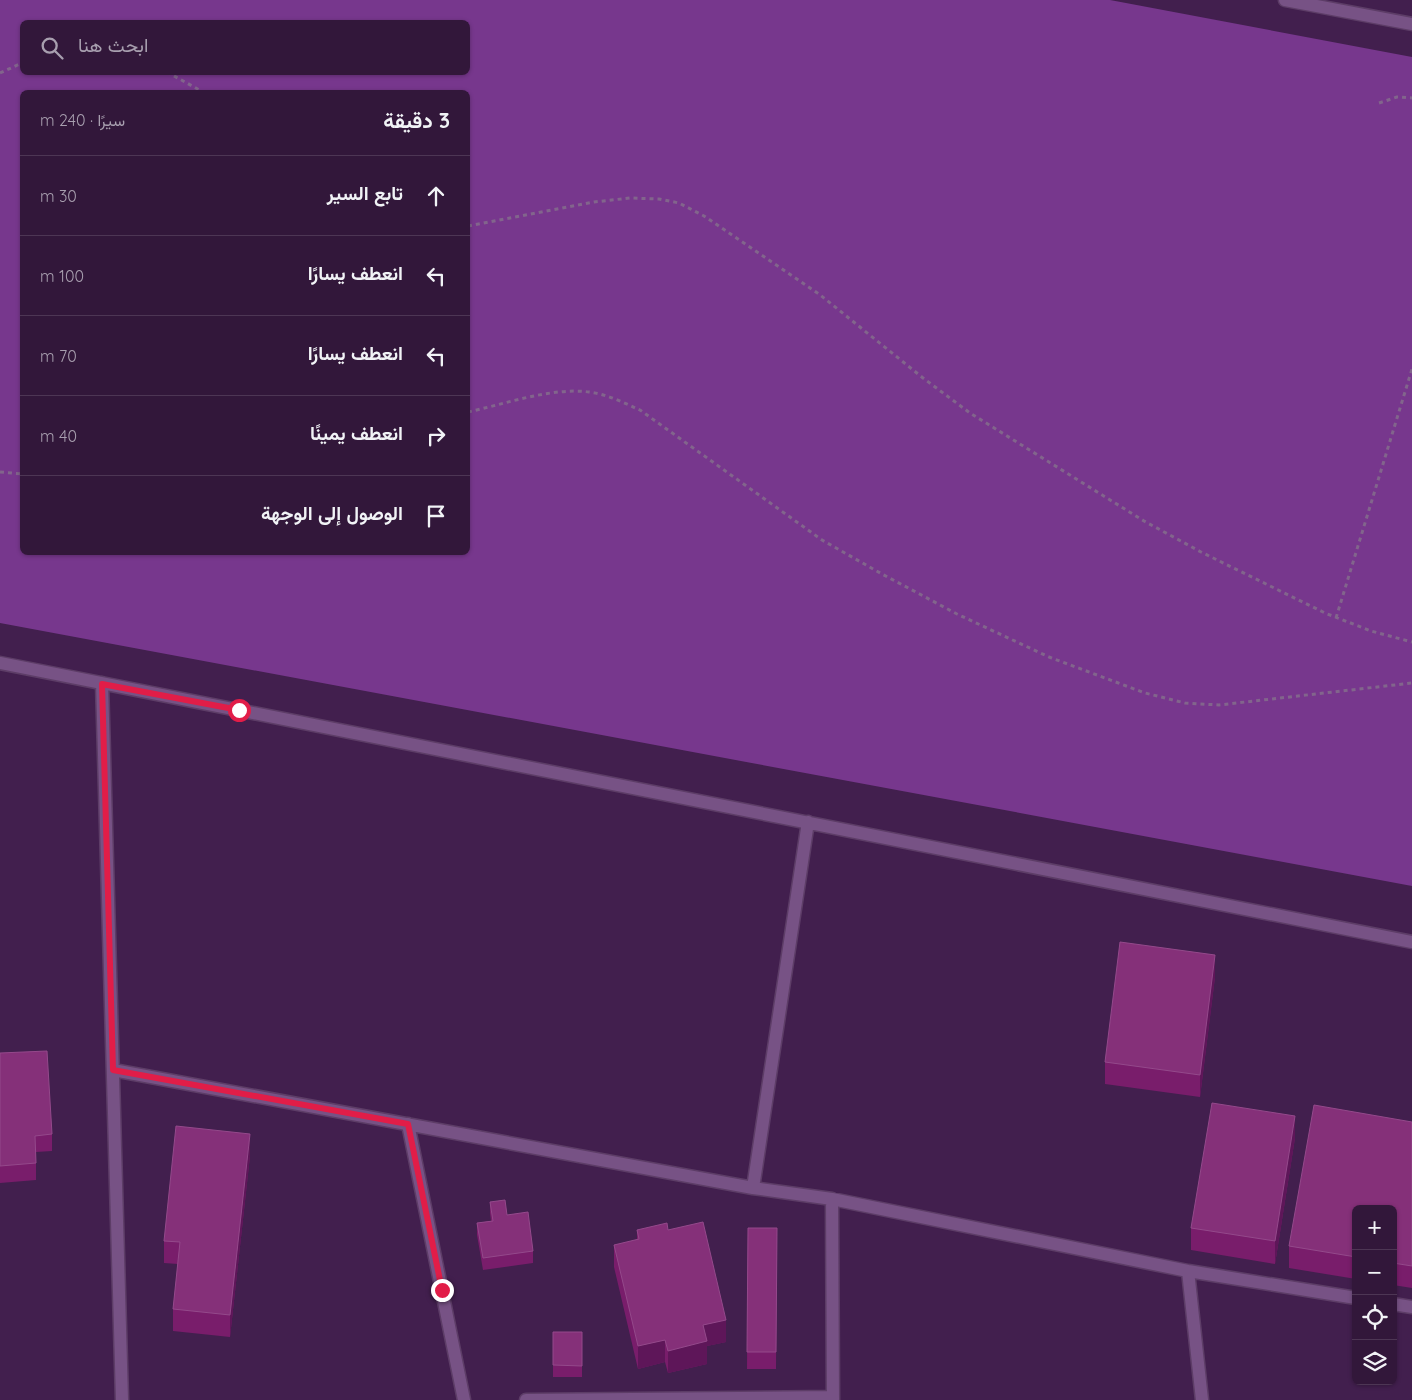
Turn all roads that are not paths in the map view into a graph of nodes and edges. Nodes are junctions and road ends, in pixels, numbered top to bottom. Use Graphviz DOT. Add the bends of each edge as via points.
graph roads {
  1 [pos="1285,0"];
  2 [pos="1350,6"];
  3 [pos="1412,24"];
  4 [pos="0,663"];
  5 [pos="102,684"];
  6 [pos="808,822"];
  7 [pos="1412,942"];
  8 [pos="113,1070"];
  9 [pos="408,1124"];
  10 [pos="753,1188"];
  11 [pos="832,1199"];
  12 [pos="1188,1271"];
  13 [pos="1352,1297"];
  14 [pos="1397,1305"];
  15 [pos="1412,1307"];
  16 [pos="832,1398"];
  17 [pos="122,1400"];
  18 [pos="464,1400"];
  19 [pos="526,1400"];
  20 [pos="1202,1400"];
  1 -- 2 [label="street"];
  2 -- 3 [label="street"];
  4 -- 5 [label="street"];
  5 -- 6 [label="street"];
  5 -- 8 [label="street"];
  6 -- 7 [label="street"];
  6 -- 10 [label="street"];
  8 -- 9 [label="street"];
  8 -- 17 [label="street"];
  9 -- 10 [label="street"];
  9 -- 18 [label="street"];
  10 -- 11 [label="street"];
  11 -- 12 [label="street"];
  11 -- 16 [label="street"];
  12 -- 13 [label="street"];
  12 -- 20 [label="street"];
  14 -- 15 [label="street"];
  16 -- 19 [label="street"];
}
